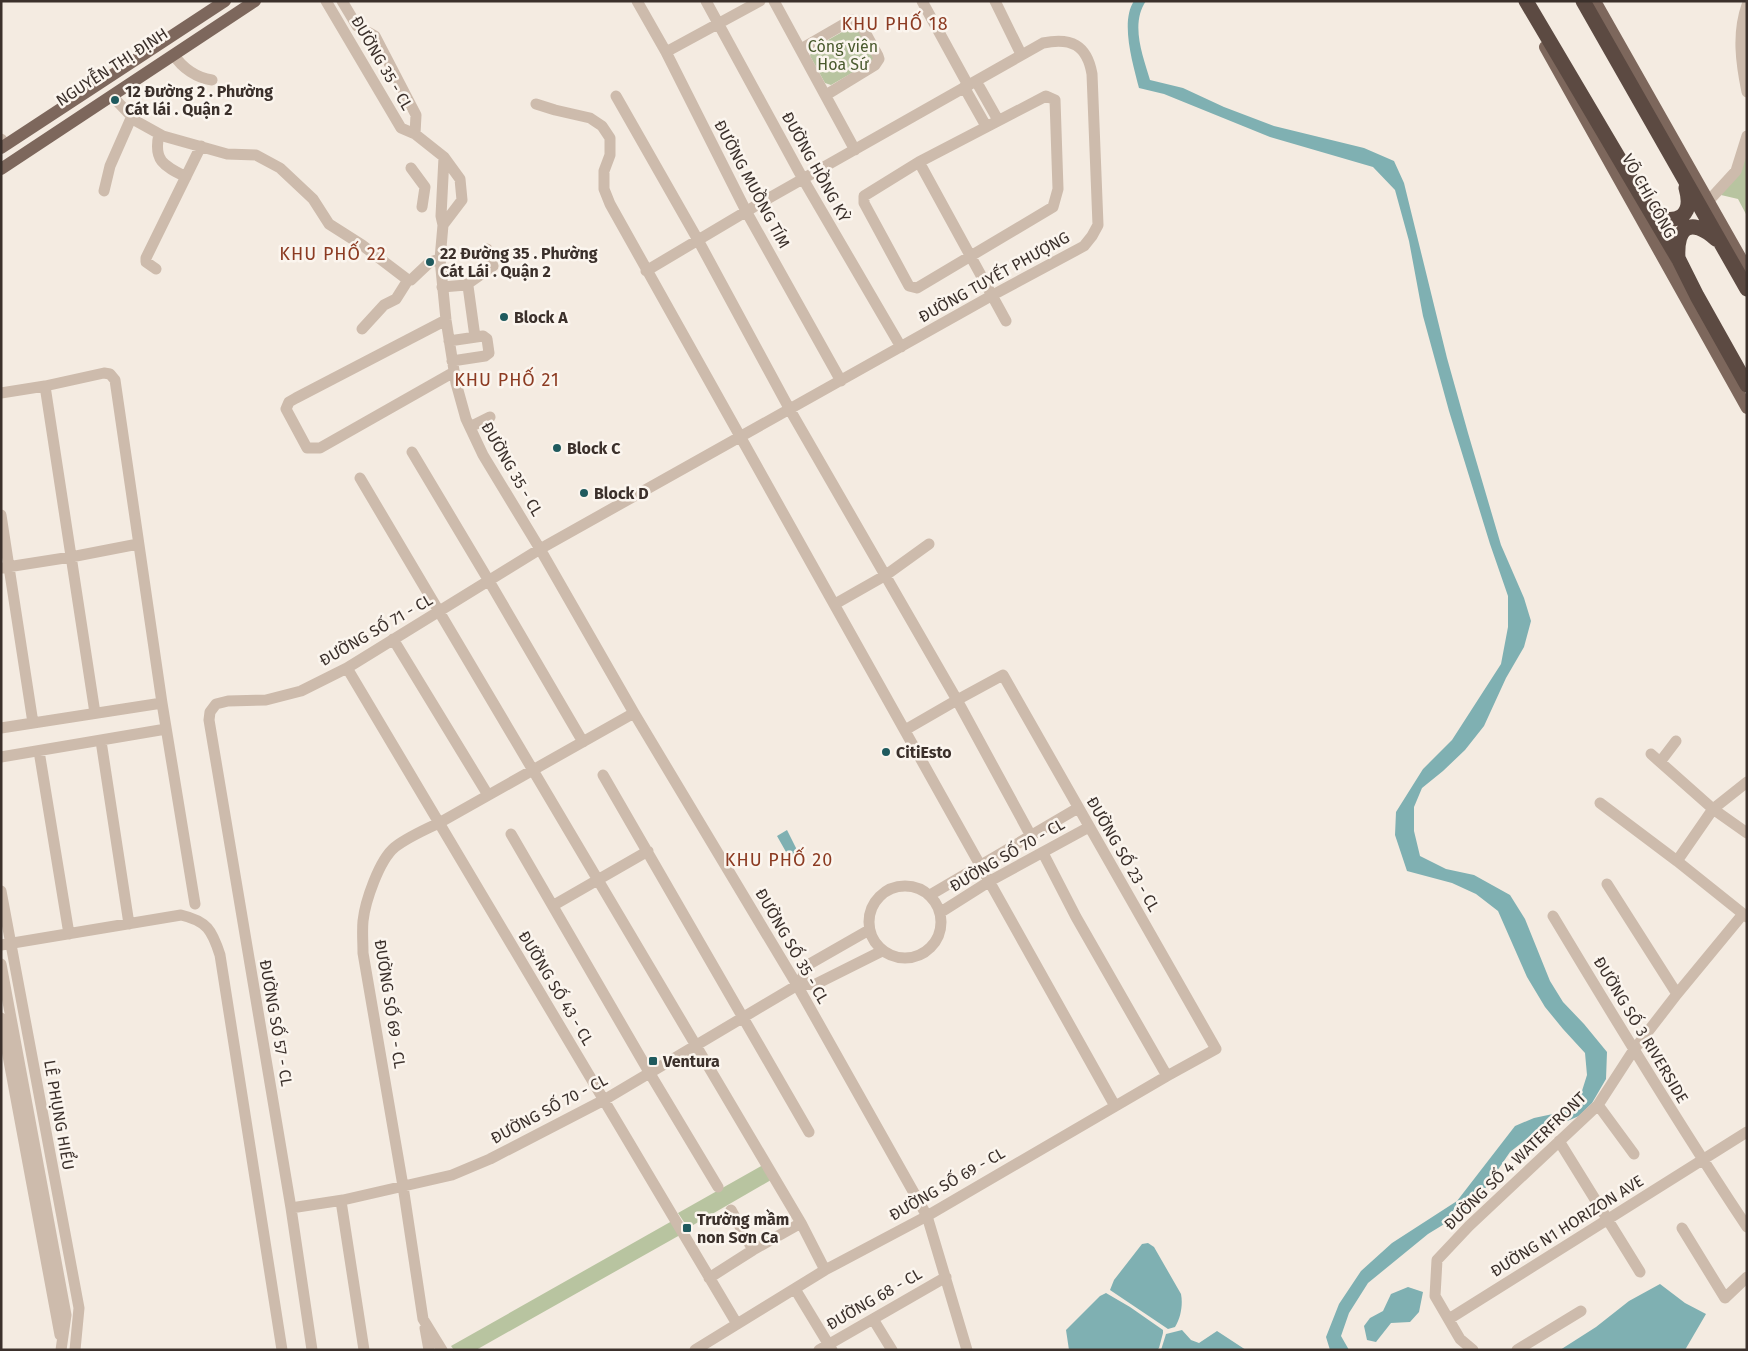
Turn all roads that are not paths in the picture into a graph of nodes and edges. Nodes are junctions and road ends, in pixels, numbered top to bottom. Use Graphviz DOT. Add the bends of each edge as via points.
graph roads {
  1 [pos="213,1"];
  2 [pos="225,1"];
  3 [pos="241,1"];
  4 [pos="255,1"];
  5 [pos="326,1"];
  6 [pos="342,1"];
  7 [pos="637,1"];
  8 [pos="706,1"];
  9 [pos="760,1"];
  10 [pos="774,1"];
  11 [pos="922,1"];
  12 [pos="995,1"];
  13 [pos="1519,1"];
  14 [pos="1526,1"];
  15 [pos="1583,1"];
  16 [pos="1595,1"];
  17 [pos="1747,5"];
  18 [pos="718,24"];
  19 [pos="801,50"];
  20 [pos="666,52"];
  21 [pos="1021,54"];
  22 [pos="174,55"];
  23 [pos="212,80"];
  24 [pos="969,84"];
  25 [pos="110,92"];
  26 [pos="1747,92"];
  27 [pos="826,95"];
  28 [pos="616,96"];
  29 [pos="536,104"];
  30 [pos="132,116"];
  31 [pos="998,120"];
  32 [pos="986,126"];
  33 [pos="158,134"];
  34 [pos="415,134"];
  35 [pos="1747,136"];
  36 [pos="201,146"];
  37 [pos="5,148"];
  38 [pos="856,150"];
  39 [pos="444,157"];
  40 [pos="919,162"];
  41 [pos="411,168"];
  42 [pos="1,169"];
  43 [pos="186,176"];
  44 [pos="804,179"];
  45 [pos="1684,180"];
  46 [pos="104,191"];
  47 [pos="1705,205"];
  48 [pos="422,207"];
  49 [pos="746,211"];
  50 [pos="1653,216"];
  51 [pos="443,225"];
  52 [pos="698,240"];
  53 [pos="1720,244"];
  54 [pos="487,249"];
  55 [pos="970,256"];
  56 [pos="440,260"];
  57 [pos="1678,260"];
  58 [pos="156,269"];
  59 [pos="1747,269"];
  60 [pos="646,271"];
  61 [pos="408,280"];
  62 [pos="466,285"];
  63 [pos="442,287"];
  64 [pos="1747,289"];
  65 [pos="992,296"];
  66 [pos="446,320"];
  67 [pos="1006,321"];
  68 [pos="362,329"];
  69 [pos="1714,336"];
  70 [pos="476,337"];
  71 [pos="449,341"];
  72 [pos="901,347"];
  73 [pos="453,367"];
  74 [pos="841,381"];
  75 [pos="1747,384"];
  76 [pos="45,386"];
  77 [pos="1,393"];
  78 [pos="1747,408"];
  79 [pos="790,410"];
  80 [pos="490,417"];
  81 [pos="470,427"];
  82 [pos="740,438"];
  83 [pos="412,452"];
  84 [pos="360,478"];
  85 [pos="1,515"];
  86 [pos="138,544"];
  87 [pos="929,544"];
  88 [pos="540,549"];
  89 [pos="71,557"];
  90 [pos="5,568"];
  91 [pos="886,575"];
  92 [pos="490,581"];
  93 [pos="835,604"];
  94 [pos="440,612"];
  95 [pos="393,639"];
  96 [pos="347,668"];
  97 [pos="957,700"];
  98 [pos="162,704"];
  99 [pos="216,704"];
  100 [pos="95,713"];
  101 [pos="634,713"];
  102 [pos="33,722"];
  103 [pos="1,728"];
  104 [pos="166,729"];
  105 [pos="906,730"];
  106 [pos="101,741"];
  107 [pos="583,742"];
  108 [pos="1676,742"];
  109 [pos="40,751"];
  110 [pos="1,757"];
  111 [pos="533,770"];
  112 [pos="603,774"];
  113 [pos="1747,782"];
  114 [pos="488,795"];
  115 [pos="1600,803"];
  116 [pos="1078,808"];
  117 [pos="1713,810"];
  118 [pos="439,823"];
  119 [pos="1090,827"];
  120 [pos="1747,833"];
  121 [pos="511,834"];
  122 [pos="1031,836"];
  123 [pos="648,851"];
  124 [pos="1043,853"];
  125 [pos="1677,861"];
  126 [pos="980,865"];
  127 [pos="598,880"];
  128 [pos="990,881"];
  129 [pos="1607,884"];
  130 [pos="1,891"];
  131 [pos="930,895"];
  132 [pos="195,904"];
  133 [pos="554,905"];
  134 [pos="940,912"];
  135 [pos="1745,915"];
  136 [pos="1,916"];
  137 [pos="1553,916"];
  138 [pos="130,924"];
  139 [pos="869,930"];
  140 [pos="69,934"];
  141 [pos="6,944"];
  142 [pos="882,951"];
  143 [pos="1,964"];
  144 [pos="799,984"];
  145 [pos="1677,994"];
  146 [pos="742,1017"];
  147 [pos="1,1018"];
  148 [pos="696,1046"];
  149 [pos="1216,1049"];
  150 [pos="1634,1051"];
  151 [pos="21,1053"];
  152 [pos="649,1072"];
  153 [pos="1167,1076"];
  154 [pos="604,1100"];
  155 [pos="1598,1105"];
  156 [pos="1115,1106"];
  157 [pos="809,1132"];
  158 [pos="1747,1132"];
  159 [pos="1559,1141"];
  160 [pos="1634,1154"];
  161 [pos="1702,1160"];
  162 [pos="403,1186"];
  163 [pos="718,1188"];
  164 [pos="340,1201"];
  165 [pos="291,1208"];
  166 [pos="731,1210"];
  167 [pos="926,1216"];
  168 [pos="1607,1219"];
  169 [pos="801,1223"];
  170 [pos="1747,1227"];
  171 [pos="1682,1228"];
  172 [pos="753,1250"];
  173 [pos="825,1270"];
  174 [pos="1640,1272"];
  175 [pos="946,1277"];
  176 [pos="1747,1277"];
  177 [pos="709,1278"];
  178 [pos="795,1289"];
  179 [pos="1581,1311"];
  180 [pos="424,1319"];
  181 [pos="874,1319"];
  182 [pos="1449,1320"];
  183 [pos="737,1324"];
  184 [pos="61,1348"];
  185 [pos="75,1348"];
  186 [pos="827,1348"];
  187 [pos="282,1350"];
  188 [pos="312,1350"];
  189 [pos="364,1350"];
  190 [pos="429,1350"];
  191 [pos="442,1350"];
  192 [pos="695,1350"];
  193 [pos="892,1350"];
  194 [pos="967,1350"];
  195 [pos="1473,1350"];
  196 [pos="1516,1350"];
  1 -- 37 [label="main road, NGUYỄN THỊ ĐỊNH"];
  2 -- 37 [label="main road, NGUYỄN THỊ ĐỊNH"];
  3 -- 25 [label="main road, NGUYỄN THỊ ĐỊNH"];
  4 -- 22 [label="main road, NGUYỄN THỊ ĐỊNH"];
  5 -- 34 [label="street, ĐƯỜNG 35 - CL" via="398,124"];
  6 -- 34 [label="street, ĐƯỜNG 35 - CL" via="357,26 374,36 416,115"];
  7 -- 20 [label="street, ĐƯỜNG MUỒNG TÍM"];
  8 -- 18 [label="street, ĐƯỜNG HỒNG KỲ"];
  9 -- 18 [label="street"];
  10 -- 19 [label="street"];
  11 -- 24 [label="street"];
  12 -- 21 [label="street"];
  13 -- 69 [label="main road, VÕ CHÍ CÔNG"];
  14 -- 50 [label="highway, VÕ CHÍ CÔNG"];
  15 -- 45 [label="highway"];
  16 -- 47 [label="main road"];
  17 -- 26 [label="street" via="1740,34"];
  18 -- 20 [label="street"];
  18 -- 44 [label="street, ĐƯỜNG HỒNG KỲ"];
  19 -- 27 [label="street"];
  19 -- 27 [label="street" via="851,20 860,23 879,59 875,65"];
  20 -- 49 [label="street, ĐƯỜNG MUỒNG TÍM"];
  21 -- 24 [label="street, ĐƯỜNG TUYẾT PHƯỢNG"];
  21 -- 65 [label="street, ĐƯỜNG TUYẾT PHƯỢNG" via="1055,40 1075,44 1088,57 1092,74 1098,225 1084,246"];
  22 -- 23 [label="street" via="185,68"];
  22 -- 25 [label="main road, NGUYỄN THỊ ĐỊNH"];
  24 -- 31 [label="street"];
  24 -- 32 [label="street"];
  24 -- 38 [label="street, ĐƯỜNG TUYẾT PHƯỢNG"];
  25 -- 30 [label="street"];
  25 -- 37 [label="main road, NGUYỄN THỊ ĐỊNH"];
  27 -- 38 [label="street"];
  28 -- 52 [label="street"];
  29 -- 60 [label="street" via="590,118 602,126 610,138 604,189"];
  30 -- 33 [label="street"];
  30 -- 46 [label="street" via="110,166"];
  31 -- 32 [label="street"];
  31 -- 55 [label="street" via="1046,96 1055,100 1058,189 1053,207"];
  32 -- 40 [label="street"];
  33 -- 36 [label="street"];
  33 -- 43 [label="street" via="161,161"];
  34 -- 39 [label="street, ĐƯỜNG 35 - CL"];
  35 -- 47 [label="street" via="1736,171"];
  36 -- 43 [label="street"];
  36 -- 61 [label="street" via="227,154 256,155 280,168 313,199 328,224"];
  37 -- 42 [label="main road, NGUYỄN THỊ ĐỊNH"];
  38 -- 44 [label="street, ĐƯỜNG TUYẾT PHƯỢNG"];
  39 -- 51 [label="street, ĐƯỜNG 35 - CL" via="440,216"];
  39 -- 51 [label="street, ĐƯỜNG 35 - CL" via="460,178 462,200"];
  40 -- 55 [label="street"];
  40 -- 55 [label="street" via="864,196 864,203 909,286 918,288"];
  41 -- 48 [label="street" via="425,187"];
  43 -- 58 [label="street" via="146,258 148,265"];
  44 -- 49 [label="street, ĐƯỜNG TUYẾT PHƯỢNG"];
  44 -- 72 [label="street, ĐƯỜNG HỒNG KỲ"];
  45 -- 47 [label="highway"];
  45 -- 50 [label="highway" via="1689,197 1687,211 1673,220"];
  47 -- 53 [label="highway"];
  47 -- 59 [label="main road"];
  49 -- 52 [label="street, ĐƯỜNG TUYẾT PHƯỢNG"];
  49 -- 74 [label="street, ĐƯỜNG MUỒNG TÍM"];
  50 -- 57 [label="highway, VÕ CHÍ CÔNG"];
  51 -- 56 [label="street, ĐƯỜNG 35 - CL"];
  52 -- 60 [label="street, ĐƯỜNG TUYẾT PHƯỢNG"];
  52 -- 79 [label="street"];
  53 -- 57 [label="highway" via="1707,231 1691,226 1683,230 1678,240"];
  53 -- 64 [label="highway"];
  54 -- 62 [label="street" via="493,266"];
  55 -- 65 [label="street"];
  56 -- 61 [label="street" via="430,262 412,280"];
  56 -- 63 [label="street, ĐƯỜNG 35 - CL"];
  57 -- 69 [label="highway, VÕ CHÍ CÔNG"];
  60 -- 82 [label="street"];
  61 -- 68 [label="street" via="396,299 384,305"];
  62 -- 63 [label="street"];
  62 -- 70 [label="street"];
  63 -- 66 [label="street, ĐƯỜNG 35 - CL"];
  65 -- 67 [label="street"];
  65 -- 72 [label="street, ĐƯỜNG TUYẾT PHƯỢNG"];
  66 -- 71 [label="street, ĐƯỜNG 35 - CL"];
  66 -- 73 [label="street" via="296,398 286,409 307,448 320,448"];
  69 -- 75 [label="highway, VÕ CHÍ CÔNG"];
  69 -- 78 [label="main road, VÕ CHÍ CÔNG"];
  70 -- 71 [label="street"];
  70 -- 73 [label="street" via="487,338 489,353"];
  71 -- 73 [label="street, ĐƯỜNG 35 - CL"];
  72 -- 74 [label="street, ĐƯỜNG TUYẾT PHƯỢNG"];
  73 -- 81 [label="street, ĐƯỜNG 35 - CL"];
  74 -- 79 [label="street, ĐƯỜNG TUYẾT PHƯỢNG"];
  76 -- 77 [label="street"];
  76 -- 86 [label="street" via="104,373 115,380"];
  76 -- 89 [label="street"];
  79 -- 82 [label="street, ĐƯỜNG TUYẾT PHƯỢNG"];
  79 -- 91 [label="street"];
  80 -- 81 [label="street"];
  81 -- 88 [label="street, ĐƯỜNG 35 - CL" via="483,455"];
  82 -- 88 [label="street, ĐƯỜNG SỐ 71 - CL"];
  82 -- 93 [label="street"];
  83 -- 92 [label="street"];
  84 -- 94 [label="street"];
  85 -- 90 [label="street"];
  86 -- 89 [label="street"];
  86 -- 98 [label="street"];
  87 -- 91 [label="street"];
  88 -- 92 [label="street, ĐƯỜNG SỐ 71 - CL"];
  88 -- 101 [label="street, ĐƯỜNG SỐ 35 - CL"];
  89 -- 90 [label="street"];
  89 -- 100 [label="street"];
  90 -- 102 [label="street"];
  91 -- 93 [label="street"];
  91 -- 97 [label="street"];
  92 -- 94 [label="street, ĐƯỜNG SỐ 71 - CL"];
  92 -- 107 [label="street"];
  93 -- 105 [label="street"];
  94 -- 95 [label="street, ĐƯỜNG SỐ 71 - CL"];
  94 -- 111 [label="street"];
  95 -- 96 [label="street, ĐƯỜNG SỐ 71 - CL"];
  95 -- 114 [label="street"];
  96 -- 99 [label="street, ĐƯỜNG SỐ 71 - CL" via="301,691 266,700"];
  96 -- 118 [label="street, ĐƯỜNG SỐ 43 - CL"];
  97 -- 105 [label="street"];
  97 -- 116 [label="street, ĐƯỜNG SỐ 23 - CL" via="1003,675"];
  97 -- 122 [label="street"];
  98 -- 100 [label="street"];
  98 -- 104 [label="street"];
  99 -- 165 [label="street, ĐƯỜNG SỐ 57 - CL" via="209,720"];
  100 -- 102 [label="street"];
  101 -- 107 [label="street, ĐƯỜNG SỐ 69 - CL"];
  101 -- 144 [label="street, ĐƯỜNG SỐ 35 - CL"];
  102 -- 103 [label="street"];
  104 -- 106 [label="street"];
  104 -- 132 [label="street"];
  105 -- 126 [label="street"];
  106 -- 109 [label="street"];
  106 -- 138 [label="street"];
  107 -- 111 [label="street, ĐƯỜNG SỐ 69 - CL"];
  108 -- 117 [label="street" via="1656,758"];
  109 -- 110 [label="street"];
  109 -- 140 [label="street"];
  111 -- 114 [label="street, ĐƯỜNG SỐ 69 - CL"];
  111 -- 127 [label="street"];
  112 -- 123 [label="street"];
  113 -- 117 [label="street"];
  114 -- 118 [label="street, ĐƯỜNG SỐ 69 - CL"];
  115 -- 125 [label="street"];
  116 -- 119 [label="street, ĐƯỜNG SỐ 23 - CL"];
  116 -- 122 [label="street, ĐƯỜNG SỐ 70 - CL"];
  117 -- 120 [label="street"];
  117 -- 125 [label="street"];
  118 -- 154 [label="street, ĐƯỜNG SỐ 43 - CL"];
  118 -- 162 [label="street, ĐƯỜNG SỐ 69 - CL" via="393,848 368,895 363,922 363,952"];
  119 -- 124 [label="street, ĐƯỜNG SỐ 70 - CL"];
  119 -- 149 [label="street, ĐƯỜNG SỐ 23 - CL"];
  121 -- 133 [label="street"];
  122 -- 126 [label="street, ĐƯỜNG SỐ 70 - CL"];
  123 -- 127 [label="street"];
  123 -- 146 [label="street"];
  124 -- 128 [label="street, ĐƯỜNG SỐ 70 - CL"];
  124 -- 153 [label="street"];
  125 -- 135 [label="street"];
  126 -- 128 [label="street"];
  126 -- 131 [label="street, ĐƯỜNG SỐ 70 - CL"];
  127 -- 133 [label="street"];
  127 -- 148 [label="street"];
  128 -- 134 [label="street, ĐƯỜNG SỐ 70 - CL"];
  128 -- 156 [label="street"];
  129 -- 145 [label="street"];
  130 -- 141 [label="street, LÊ PHỤNG HIỂU"];
  131 -- 134 [label="street"];
  131 -- 139 [label="street" via="909,885 887,890 871,907"];
  133 -- 152 [label="street"];
  134 -- 142 [label="street" via="941,927 937,940 929,949 918,956 906,958 893,957"];
  135 -- 145 [label="street, ĐƯỜNG SỐ 4 WATERFRONT"];
  136 -- 141 [label="street, LÊ PHỤNG HIỂU"];
  137 -- 150 [label="street, ĐƯỜNG SỐ 3 RIVERSIDE"];
  138 -- 140 [label="street"];
  138 -- 187 [label="street" via="181,915 207,926 215,937"];
  139 -- 142 [label="street"];
  139 -- 144 [label="street" via="806,966"];
  140 -- 141 [label="street"];
  141 -- 151 [label="street, LÊ PHỤNG HIỂU"];
  142 -- 144 [label="street, ĐƯỜNG SỐ 70 - CL" via="814,986"];
  143 -- 151 [label="street, LÊ PHỤNG HIỂU"];
  144 -- 146 [label="street, ĐƯỜNG SỐ 70 - CL"];
  144 -- 167 [label="street, ĐƯỜNG SỐ 35 - CL"];
  145 -- 150 [label="street, ĐƯỜNG SỐ 4 WATERFRONT"];
  146 -- 148 [label="street, ĐƯỜNG SỐ 70 - CL"];
  146 -- 157 [label="street"];
  147 -- 151 [label="street, LÊ PHỤNG HIỂU"];
  148 -- 152 [label="street, ĐƯỜNG SỐ 70 - CL"];
  148 -- 169 [label="street"];
  149 -- 153 [label="street, ĐƯỜNG SỐ 69 - CL"];
  150 -- 155 [label="street, ĐƯỜNG SỐ 4 WATERFRONT"];
  150 -- 161 [label="street, ĐƯỜNG SỐ 3 RIVERSIDE"];
  151 -- 184 [label="street, LÊ PHỤNG HIỂU" via="66,1315"];
  151 -- 185 [label="street, LÊ PHỤNG HIỂU" via="78,1308"];
  152 -- 154 [label="street, ĐƯỜNG SỐ 70 - CL"];
  152 -- 163 [label="street"];
  153 -- 156 [label="street, ĐƯỜNG SỐ 69 - CL"];
  154 -- 162 [label="street, ĐƯỜNG SỐ 70 - CL" via="490,1159 452,1175"];
  154 -- 177 [label="street, ĐƯỜNG SỐ 43 - CL"];
  155 -- 159 [label="street, ĐƯỜNG SỐ 4 WATERFRONT"];
  155 -- 160 [label="street"];
  156 -- 167 [label="street, ĐƯỜNG SỐ 69 - CL"];
  158 -- 161 [label="street, ĐƯỜNG N1 HORIZON AVE"];
  159 -- 168 [label="street"];
  159 -- 182 [label="street, ĐƯỜNG SỐ 4 WATERFRONT" via="1437,1260 1435,1296"];
  161 -- 168 [label="street, ĐƯỜNG N1 HORIZON AVE"];
  161 -- 170 [label="street, ĐƯỜNG SỐ 3 RIVERSIDE"];
  162 -- 164 [label="street, ĐƯỜNG SỐ 70 - CL"];
  162 -- 180 [label="street, ĐƯỜNG SỐ 69 - CL"];
  164 -- 165 [label="street, ĐƯỜNG SỐ 70 - CL"];
  164 -- 189 [label="street"];
  165 -- 188 [label="street, ĐƯỜNG SỐ 57 - CL"];
  166 -- 172 [label="street"];
  167 -- 173 [label="street, ĐƯỜNG SỐ 69 - CL"];
  167 -- 175 [label="street, ĐƯỜNG SỐ 35 - CL"];
  168 -- 174 [label="street"];
  168 -- 182 [label="street, ĐƯỜNG N1 HORIZON AVE"];
  169 -- 172 [label="street"];
  169 -- 173 [label="street"];
  171 -- 176 [label="street" via="1725,1298"];
  172 -- 177 [label="street"];
  173 -- 178 [label="street, ĐƯỜNG SỐ 69 - CL"];
  175 -- 181 [label="street, ĐƯỜNG 68 - CL"];
  175 -- 194 [label="street, ĐƯỜNG SỐ 35 - CL"];
  177 -- 183 [label="street, ĐƯỜNG SỐ 43 - CL"];
  178 -- 183 [label="street, ĐƯỜNG SỐ 69 - CL"];
  178 -- 186 [label="street"];
  179 -- 196 [label="street"];
  180 -- 190 [label="street"];
  180 -- 191 [label="street, ĐƯỜNG SỐ 69 - CL"];
  181 -- 186 [label="street, ĐƯỜNG 68 - CL"];
  181 -- 193 [label="street"];
  182 -- 195 [label="street, ĐƯỜNG SỐ 4 WATERFRONT" via="1460,1338"];
  183 -- 192 [label="street, ĐƯỜNG SỐ 69 - CL"];
}
